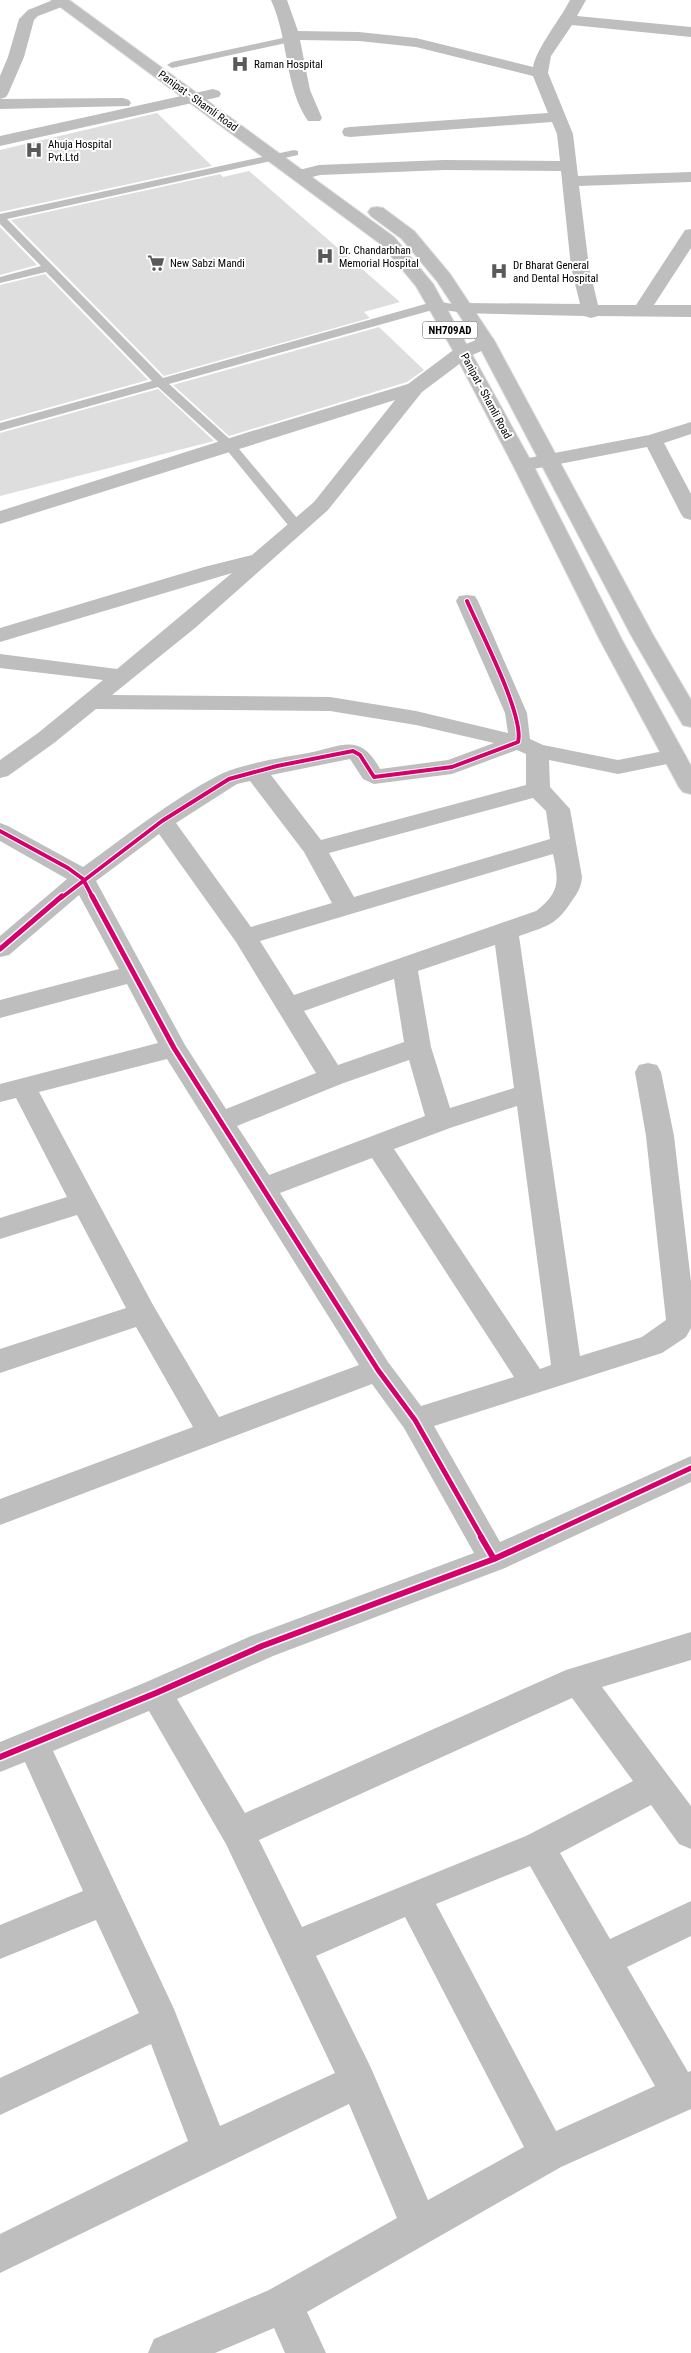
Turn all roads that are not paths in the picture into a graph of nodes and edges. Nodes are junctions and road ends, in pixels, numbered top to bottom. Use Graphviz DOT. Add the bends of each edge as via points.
graph roads {
  1 [pos="81,0"];
  2 [pos="578,0"];
  3 [pos="61,1"];
  4 [pos="283,7"];
  5 [pos="568,20"];
  6 [pos="691,32"];
  7 [pos="292,37"];
  8 [pos="0,57"];
  9 [pos="16,57"];
  10 [pos="172,65"];
  11 [pos="540,73"];
  12 [pos="0,94"];
  13 [pos="204,96"];
  14 [pos="0,104"];
  15 [pos="151,108"];
  16 [pos="314,118"];
  17 [pos="559,118"];
  18 [pos="350,132"];
  19 [pos="0,141"];
  20 [pos="294,152"];
  21 [pos="275,156"];
  22 [pos="310,173"];
  23 [pos="569,173"];
  24 [pos="691,177"];
  25 [pos="0,217"];
  26 [pos="691,234"];
  27 [pos="48,268"];
  28 [pos="0,280"];
  29 [pos="436,305"];
  30 [pos="465,310"];
  31 [pos="641,311"];
  32 [pos="691,311"];
  33 [pos="591,312"];
  34 [pos="486,342"];
  35 [pos="463,352"];
  36 [pos="160,382"];
  37 [pos="415,388"];
  38 [pos="0,427"];
  39 [pos="691,428"];
  40 [pos="653,440"];
  41 [pos="230,446"];
  42 [pos="550,460"];
  43 [pos="523,465"];
  44 [pos="691,514"];
  45 [pos="0,518"];
  46 [pos="297,527"];
  47 [pos="259,561"];
  48 [pos="467,601"];
  49 [pos="0,635"];
  50 [pos="0,661"];
  51 [pos="123,676"];
  52 [pos="90,702"];
  53 [pos="691,720"];
  54 [pos="528,746"];
  55 [pos="10,756"];
  56 [pos="674,756"];
  57 [pos="0,771"];
  58 [pos="254,772"];
  59 [pos="691,787"];
  60 [pos="538,788"];
  61 [pos="162,820"];
  62 [pos="0,831"];
  63 [pos="563,843"];
  64 [pos="315,849"];
  65 [pos="83,879"];
  66 [pos="346,905"];
  67 [pos="506,932"];
  68 [pos="245,936"];
  69 [pos="0,949"];
  70 [pos="405,967"];
  71 [pos="134,974"];
  72 [pos="287,1007"];
  73 [pos="0,1009"];
  74 [pos="418,1047"];
  75 [pos="174,1048"];
  76 [pos="648,1072"];
  77 [pos="332,1078"];
  78 [pos="11,1090"];
  79 [pos="528,1093"];
  80 [pos="222,1121"];
  81 [pos="440,1121"];
  82 [pos="378,1146"];
  83 [pos="262,1189"];
  84 [pos="84,1202"];
  85 [pos="0,1229"];
  86 [pos="143,1313"];
  87 [pos="0,1362"];
  88 [pos="378,1370"];
  89 [pos="567,1371"];
  90 [pos="534,1383"];
  91 [pos="415,1420"];
  92 [pos="212,1433"];
  93 [pos="691,1468"];
  94 [pos="0,1512"];
  95 [pos="494,1558"];
  96 [pos="691,1646"];
  97 [pos="578,1680"];
  98 [pos="156,1692"];
  99 [pos="33,1744"];
  100 [pos="0,1757"];
  101 [pos="657,1786"];
  102 [pos="691,1833"];
  103 [pos="238,1834"];
  104 [pos="538,1847"];
  105 [pos="413,1897"];
  106 [pos="106,1899"];
  107 [pos="691,1918"];
  108 [pos="0,1942"];
  109 [pos="294,1948"];
  110 [pos="604,1960"];
  111 [pos="161,2021"];
  112 [pos="358,2081"];
  113 [pos="686,2092"];
  114 [pos="0,2097"];
  115 [pos="210,2150"];
  116 [pos="548,2154"];
  117 [pos="420,2226"];
  118 [pos="0,2254"];
  119 [pos="283,2304"];
  120 [pos="168,2353"];
  121 [pos="306,2353"];
  1 -- 10 [label="main road, Panipat - Shamli Road / NH709AD"];
  2 -- 5 [label="main road"];
  3 -- 9 [label="main road" via="30,16"];
  3 -- 13 [label="main road, Panipat - Shamli Road / NH709AD"];
  4 -- 7 [label="main road"];
  5 -- 6 [label="main road"];
  5 -- 11 [label="main road" via="543,56"];
  7 -- 10 [label="lane"];
  7 -- 11 [label="main road" via="352,35 399,40"];
  7 -- 16 [label="main road" via="300,84"];
  8 -- 9 [label="main road"];
  9 -- 12 [label="main road"];
  10 -- 13 [label="main road, Panipat - Shamli Road / NH709AD"];
  11 -- 17 [label="main road"];
  13 -- 15 [label="main road"];
  13 -- 20 [label="main road, Panipat - Shamli Road / NH709AD"];
  13 -- 21 [label="main road, Panipat - Shamli Road / NH709AD"];
  14 -- 15 [label="main road" via="134,103"];
  15 -- 19 [label="main road"];
  17 -- 18 [label="main road"];
  17 -- 23 [label="main road" via="565,134"];
  20 -- 21 [label="lane"];
  20 -- 22 [label="main road, Panipat - Shamli Road / NH709AD"];
  21 -- 22 [label="main road, Panipat - Shamli Road / NH709AD"];
  21 -- 25 [label="lane"];
  22 -- 23 [label="main road" via="444,165"];
  22 -- 29 [label="main road, Panipat - Shamli Road / NH709AD" via="388,241 424,284"];
  22 -- 30 [label="main road, Panipat - Shamli Road / NH709AD" via="408,235 444,278"];
  23 -- 24 [label="main road"];
  23 -- 33 [label="main road" via="580,267"];
  25 -- 27 [label="lane"];
  26 -- 31 [label="main road"];
  27 -- 28 [label="lane"];
  27 -- 36 [label="lane"];
  29 -- 30 [label="lane"];
  29 -- 35 [label="main road, Panipat - Shamli Road / NH709AD"];
  29 -- 36 [label="lane"];
  30 -- 33 [label="main road"];
  30 -- 34 [label="main road, Panipat - Shamli Road / NH709AD"];
  31 -- 32 [label="main road"];
  31 -- 33 [label="main road"];
  34 -- 35 [label="main road"];
  34 -- 42 [label="main road, Panipat - Shamli Road / NH709AD"];
  35 -- 37 [label="main road"];
  35 -- 43 [label="main road, Panipat - Shamli Road / NH709AD"];
  36 -- 38 [label="lane"];
  36 -- 41 [label="lane"];
  37 -- 41 [label="main road" via="304,420"];
  37 -- 46 [label="main road" via="321,506"];
  39 -- 40 [label="main road"];
  40 -- 42 [label="main road"];
  40 -- 44 [label="main road"];
  41 -- 45 [label="main road"];
  41 -- 46 [label="lane"];
  42 -- 43 [label="main road"];
  42 -- 53 [label="main road, Panipat - Shamli Road / NH709AD" via="642,635"];
  43 -- 56 [label="main road, Panipat - Shamli Road / NH709AD"];
  46 -- 47 [label="main road"];
  47 -- 49 [label="main road" via="202,573"];
  47 -- 51 [label="main road"];
  48 -- 54 [label="main road" via="516,714 520,735"];
  50 -- 51 [label="main road"];
  51 -- 52 [label="main road"];
  52 -- 54 [label="main road" via="330,704 416,718"];
  52 -- 55 [label="main road"];
  54 -- 56 [label="main road" via="618,767"];
  54 -- 58 [label="main road" via="462,765 377,777 372,776 360,754 353,751"];
  54 -- 60 [label="main road"];
  55 -- 57 [label="main road"];
  56 -- 59 [label="main road, Panipat - Shamli Road / NH709AD"];
  58 -- 61 [label="main road" via="229,779"];
  58 -- 64 [label="main road"];
  60 -- 63 [label="main road" via="558,809"];
  60 -- 64 [label="main road"];
  61 -- 65 [label="main road"];
  61 -- 68 [label="main road"];
  62 -- 65 [label="main road"];
  63 -- 66 [label="main road"];
  63 -- 67 [label="main road" via="569,887 545,918"];
  64 -- 66 [label="main road"];
  65 -- 69 [label="main road"];
  65 -- 71 [label="main road"];
  66 -- 68 [label="main road"];
  67 -- 70 [label="main road"];
  67 -- 79 [label="main road"];
  68 -- 72 [label="main road"];
  70 -- 72 [label="main road"];
  70 -- 74 [label="main road"];
  71 -- 73 [label="main road"];
  71 -- 75 [label="main road"];
  72 -- 77 [label="main road"];
  74 -- 77 [label="main road"];
  74 -- 81 [label="main road"];
  75 -- 78 [label="main road"];
  75 -- 80 [label="main road"];
  76 -- 89 [label="main road" via="660,1136 681,1320 676,1330 652,1345"];
  77 -- 80 [label="main road"];
  78 -- 84 [label="main road"];
  79 -- 81 [label="main road"];
  79 -- 89 [label="main road"];
  80 -- 83 [label="main road"];
  81 -- 82 [label="main road"];
  82 -- 83 [label="main road"];
  82 -- 90 [label="main road"];
  83 -- 88 [label="main road"];
  84 -- 85 [label="main road"];
  84 -- 86 [label="main road"];
  86 -- 87 [label="main road"];
  86 -- 92 [label="main road"];
  88 -- 91 [label="main road"];
  88 -- 92 [label="main road"];
  89 -- 90 [label="main road"];
  90 -- 91 [label="main road"];
  91 -- 95 [label="main road"];
  92 -- 94 [label="main road"];
  93 -- 95 [label="main road"];
  95 -- 98 [label="main road" via="262,1646"];
  96 -- 97 [label="main road"];
  97 -- 101 [label="main road"];
  97 -- 103 [label="main road"];
  98 -- 99 [label="main road"];
  98 -- 103 [label="main road"];
  99 -- 100 [label="main road"];
  99 -- 106 [label="main road"];
  101 -- 102 [label="main road"];
  101 -- 104 [label="main road"];
  103 -- 109 [label="main road"];
  104 -- 105 [label="main road"];
  104 -- 110 [label="main road"];
  105 -- 109 [label="main road"];
  105 -- 116 [label="main road"];
  106 -- 108 [label="main road"];
  106 -- 111 [label="main road"];
  107 -- 110 [label="main road"];
  109 -- 112 [label="main road"];
  110 -- 113 [label="main road"];
  111 -- 114 [label="main road"];
  111 -- 115 [label="main road"];
  112 -- 115 [label="main road"];
  112 -- 117 [label="main road"];
  113 -- 116 [label="main road"];
  115 -- 118 [label="main road"];
  116 -- 117 [label="main road"];
  117 -- 119 [label="main road"];
  119 -- 120 [label="main road"];
  119 -- 121 [label="main road"];
}
